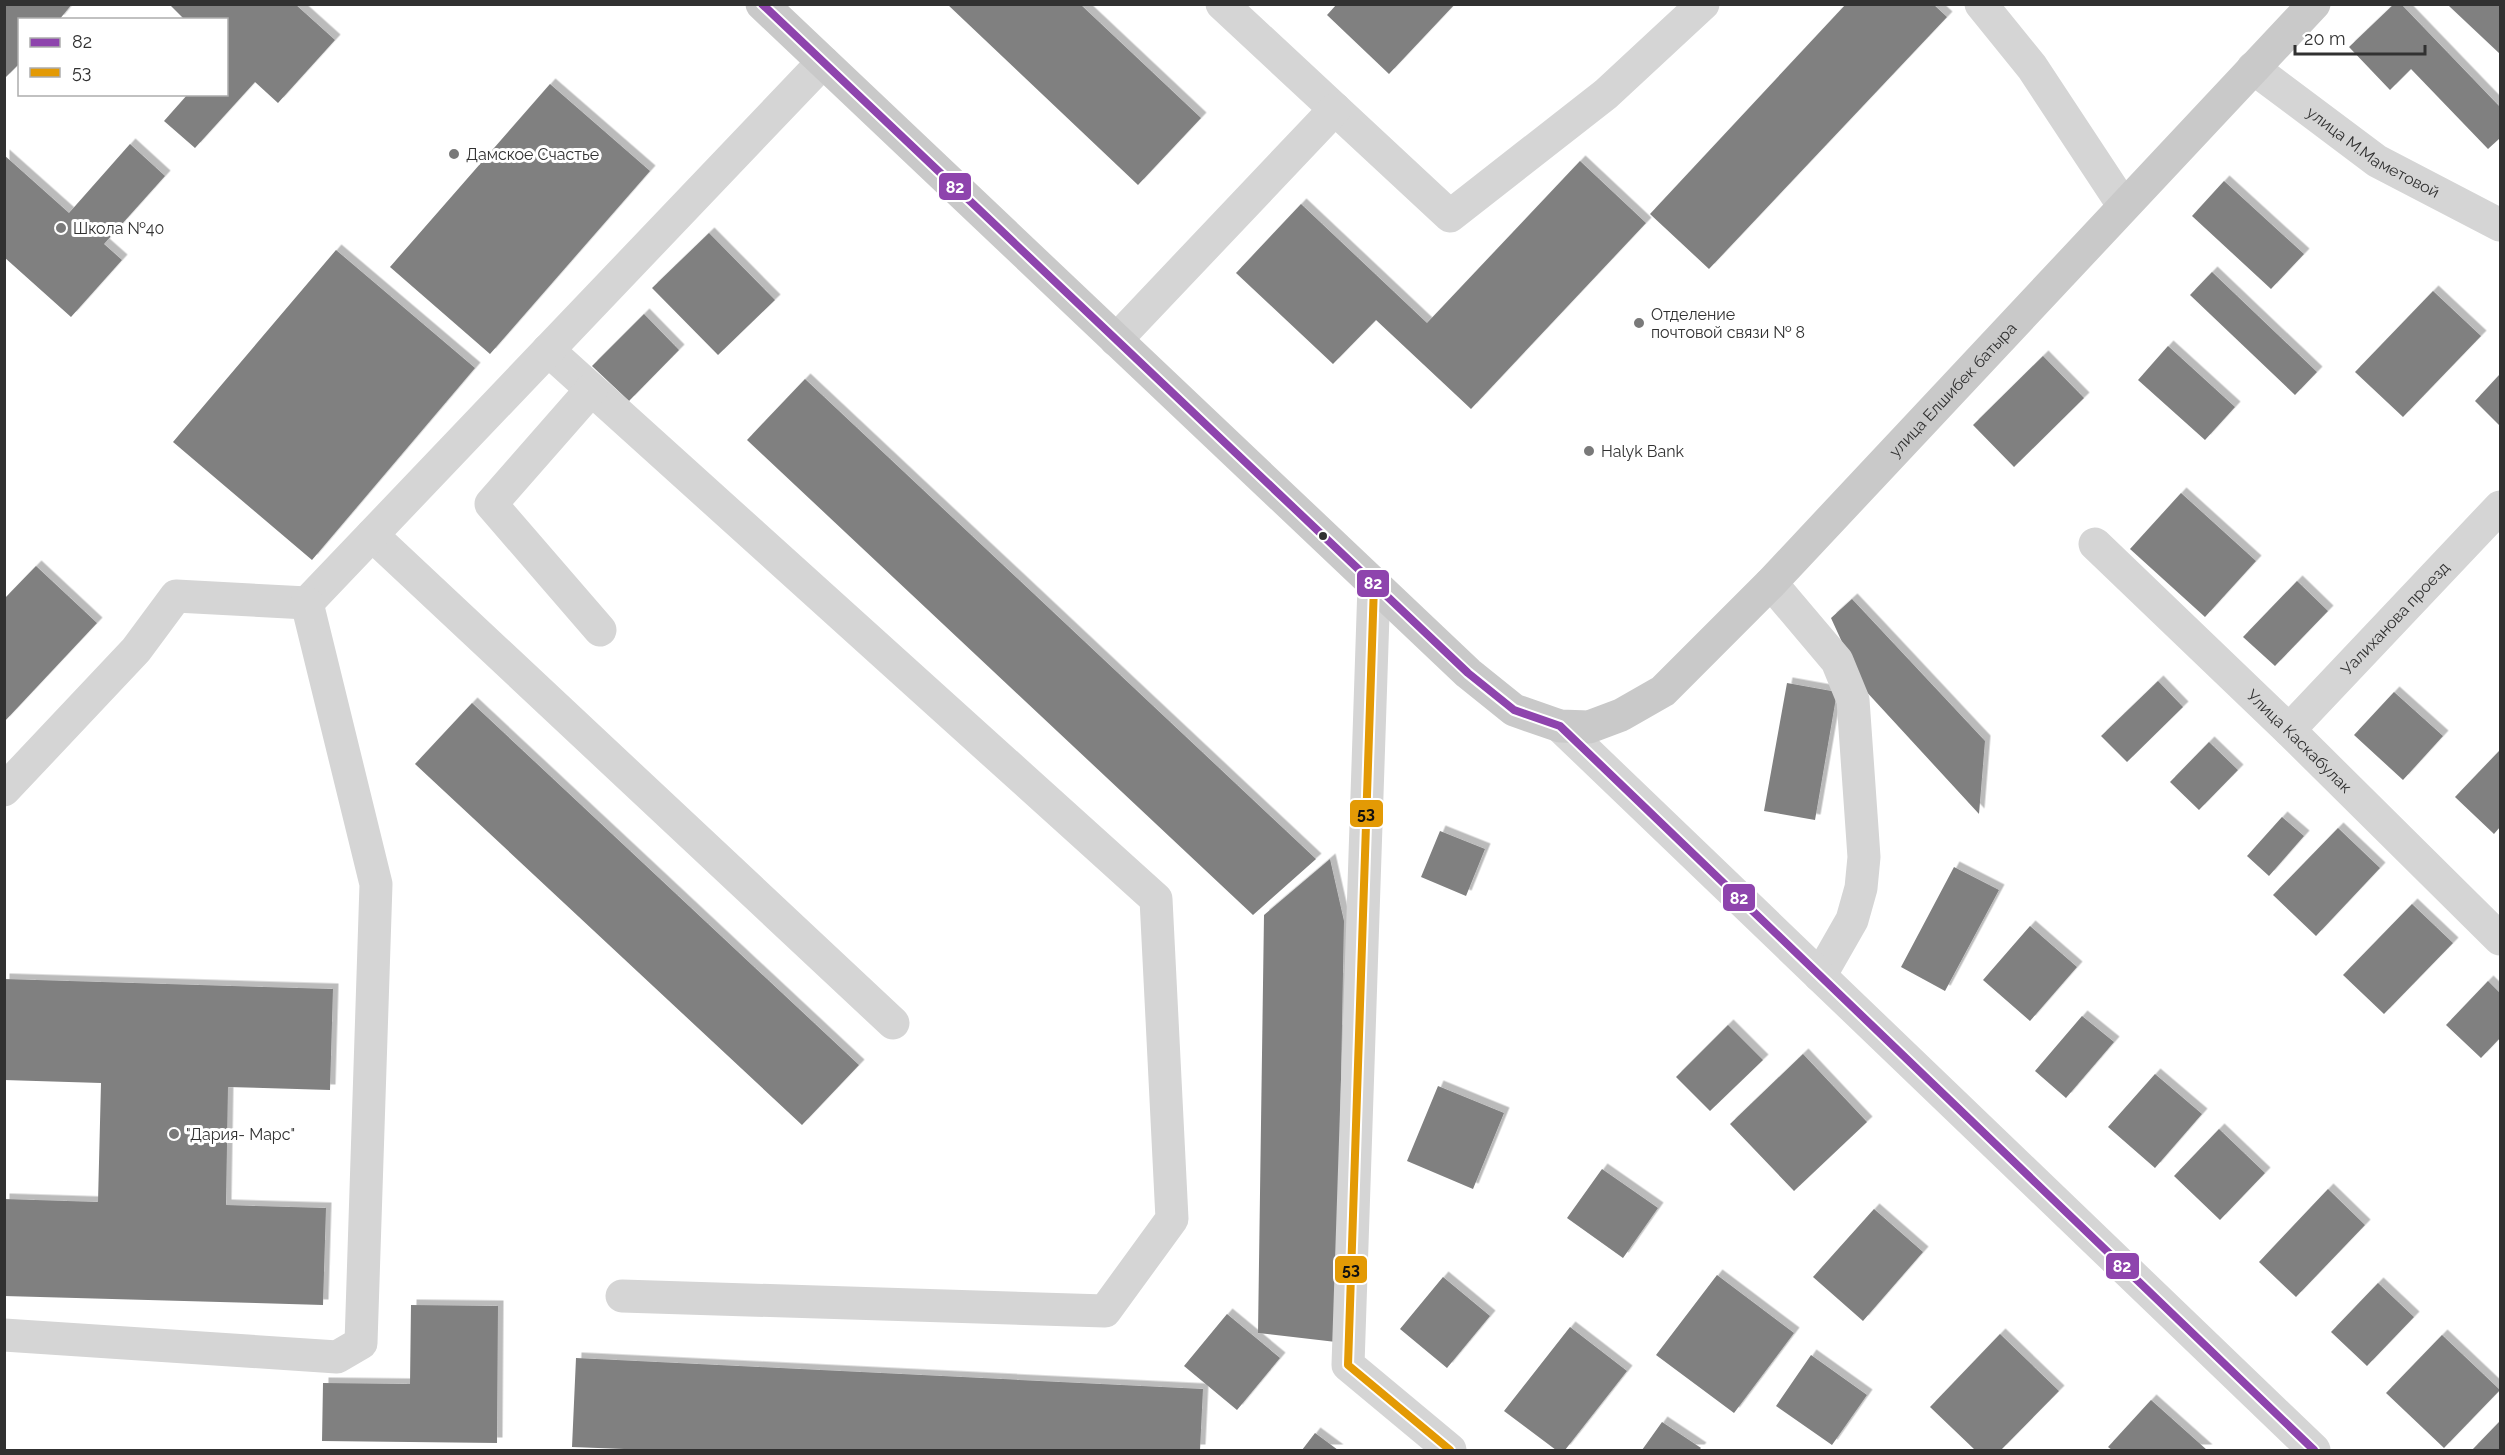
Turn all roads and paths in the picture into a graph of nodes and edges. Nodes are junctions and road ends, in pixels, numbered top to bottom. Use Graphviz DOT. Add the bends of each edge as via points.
graph roads {
  1 [pos="762,4"];
  2 [pos="1703,4"];
  3 [pos="1981,4"];
  4 [pos="2314,4"];
  5 [pos="1234,8"];
  6 [pos="823,62"];
  7 [pos="2253,69"];
  8 [pos="1335,109"];
  9 [pos="2123,205"];
  10 [pos="2500,225"];
  11 [pos="1116,340"];
  12 [pos="548,350"];
  13 [pos="591,390"];
  14 [pos="2500,507"];
  15 [pos="372,535"];
  16 [pos="2096,544"];
  17 [pos="1771,584"];
  18 [pos="1374,585"];
  19 [pos="307,603"];
  20 [pos="600,630"];
  21 [pos="1560,726"];
  22 [pos="2289,730"];
  23 [pos="4,790"];
  24 [pos="2500,939"];
  25 [pos="1820,976"];
  26 [pos="893,1023"];
  27 [pos="622,1296"];
  28 [pos="4,1335"];
  29 [pos="1450,1450"];
  30 [pos="2314,1450"];
  1 -- 6 [label="main road, улица Елшибек батыра"];
  2 -- 8 [label="street" via="1606,94 1450,216"];
  3 -- 9 [label="street" via="2032,67"];
  4 -- 7 [label="main road, улица Елшибек батыра"];
  5 -- 8 [label="street"];
  6 -- 11 [label="main road, улица Елшибек батыра"];
  6 -- 12 [label="street"];
  7 -- 9 [label="main road, улица Елшибек батыра"];
  7 -- 10 [label="street, улица М.Маметовой" via="2377,161"];
  8 -- 11 [label="street"];
  9 -- 17 [label="main road, улица Елшибек батыра"];
  11 -- 18 [label="main road, улица Елшибек батыра"];
  12 -- 13 [label="street"];
  12 -- 15 [label="street"];
  13 -- 20 [label="street" via="491,504"];
  13 -- 27 [label="street" via="1156,899 1172,1219 1105,1311"];
  14 -- 22 [label="street, Уалиханова проезд"];
  15 -- 19 [label="street"];
  15 -- 26 [label="street"];
  16 -- 22 [label="street, Улица Каскабулак"];
  17 -- 21 [label="main road, улица Елшибек батыра" via="1663,691 1621,715 1589,727"];
  17 -- 25 [label="street" via="1837,661 1853,700 1864,856 1861,888 1852,920"];
  18 -- 21 [label="main road, улица Елшибек батыра" via="1468,673 1514,710"];
  18 -- 29 [label="street" via="1348,1365"];
  19 -- 23 [label="street" via="176,596 136,650"];
  19 -- 28 [label="street" via="376,884 361,1343 337,1357"];
  21 -- 25 [label="street"];
  22 -- 24 [label="street, Улица Каскабулак"];
  25 -- 30 [label="street"];
}
